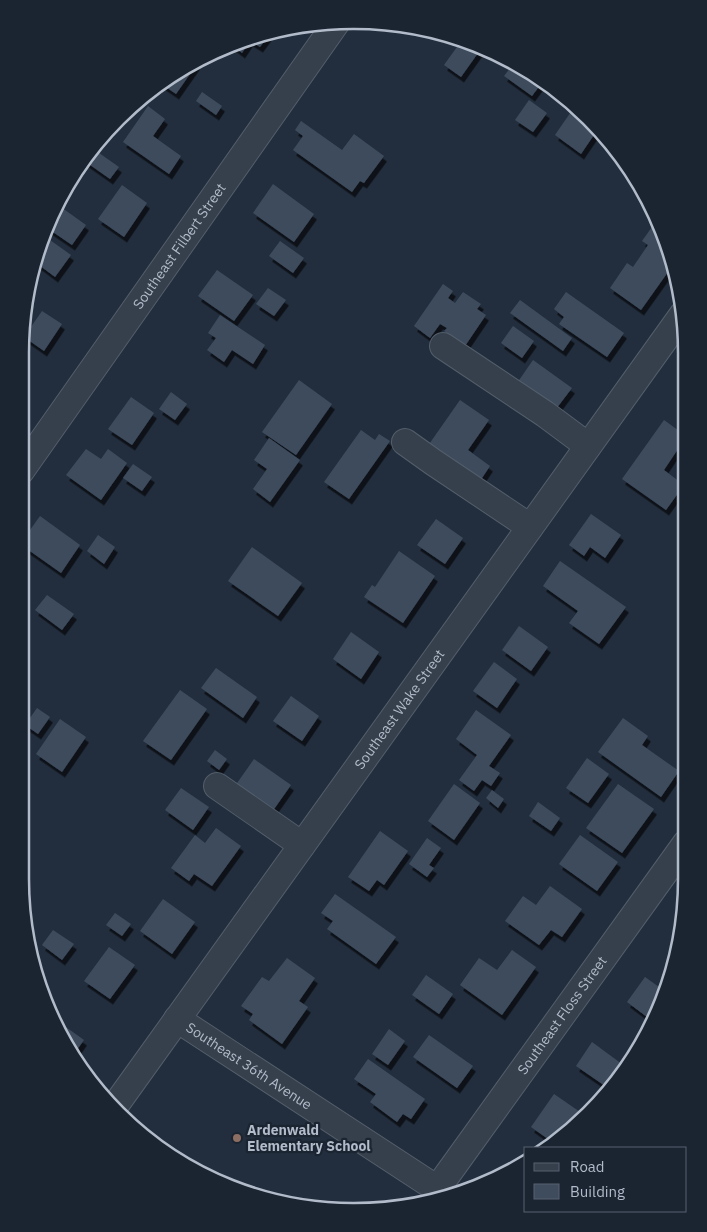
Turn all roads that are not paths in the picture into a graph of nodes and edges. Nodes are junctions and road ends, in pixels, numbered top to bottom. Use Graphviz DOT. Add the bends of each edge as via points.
graph roads {
  1 [pos="332,29"];
  2 [pos="677,323"];
  3 [pos="443,346"];
  4 [pos="405,442"];
  5 [pos="588,446"];
  6 [pos="29,458"];
  7 [pos="530,527"];
  8 [pos="217,786"];
  9 [pos="302,845"];
  10 [pos="678,854"];
  11 [pos="177,1019"];
  12 [pos="118,1102"];
  13 [pos="444,1190"];
  14 [pos="440,1191"];
  1 -- 6 [label="street, Southeast Filbert Street"];
  2 -- 5 [label="street, Southeast Wake Street"];
  3 -- 5 [label="street"];
  4 -- 7 [label="street"];
  5 -- 7 [label="street, Southeast Wake Street"];
  7 -- 9 [label="street, Southeast Wake Street"];
  8 -- 9 [label="street"];
  9 -- 11 [label="street, Southeast Wake Street"];
  10 -- 13 [label="street, Southeast Floss Street"];
  11 -- 12 [label="street, Southeast Wake Street"];
  11 -- 14 [label="street, Southeast 36th Avenue"];
}
